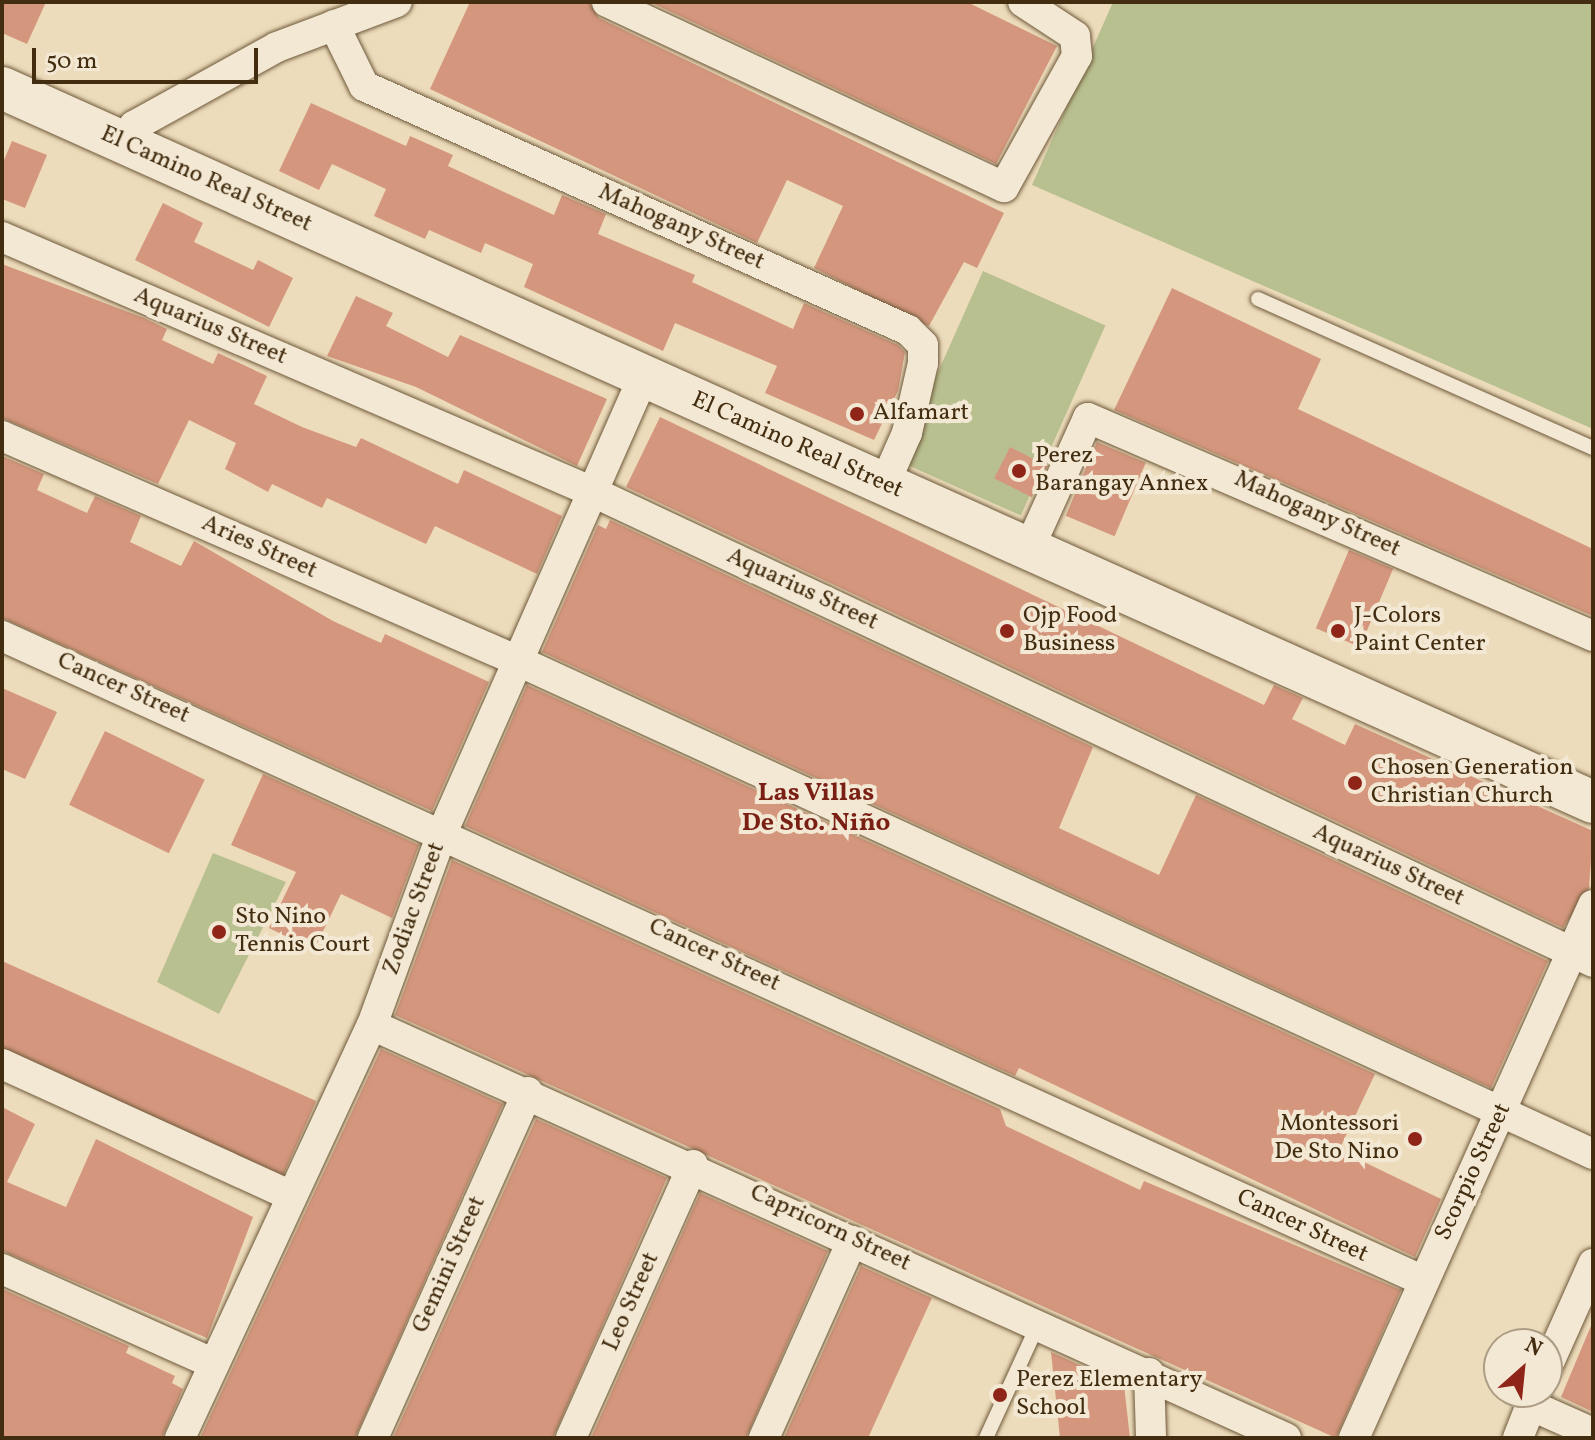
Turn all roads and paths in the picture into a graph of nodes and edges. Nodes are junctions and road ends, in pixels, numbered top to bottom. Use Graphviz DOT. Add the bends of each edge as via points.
graph roads {
  1 [pos="397,2"];
  2 [pos="607,2"];
  3 [pos="1023,2"];
  4 [pos="334,25"];
  5 [pos="2,88"];
  6 [pos="126,144"];
  7 [pos="2,237"];
  8 [pos="1258,299"];
  9 [pos="644,376"];
  10 [pos="2,436"];
  11 [pos="1593,448"];
  12 [pos="884,485"];
  13 [pos="593,492"];
  14 [pos="1027,553"];
  15 [pos="2,636"];
  16 [pos="1593,636"];
  17 [pos="516,660"];
  18 [pos="1593,802"];
  19 [pos="443,831"];
  20 [pos="1593,905"];
  21 [pos="1584,958"];
  22 [pos="372,1025"];
  23 [pos="2,1064"];
  24 [pos="528,1092"];
  25 [pos="1501,1113"];
  26 [pos="1593,1154"];
  27 [pos="693,1165"];
  28 [pos="291,1196"];
  29 [pos="852,1241"];
  30 [pos="2,1269"];
  31 [pos="1424,1281"];
  32 [pos="1589,1283"];
  33 [pos="1039,1322"];
  34 [pos="1563,1335"];
  35 [pos="214,1364"];
  36 [pos="1149,1373"];
  37 [pos="1530,1408"];
  38 [pos="1549,1408"];
  39 [pos="1593,1433"];
  40 [pos="180,1438"];
  41 [pos="373,1438"];
  42 [pos="571,1438"];
  43 [pos="764,1438"];
  44 [pos="986,1438"];
  45 [pos="1151,1438"];
  46 [pos="1286,1438"];
  47 [pos="1354,1438"];
  48 [pos="1518,1438"];
  1 -- 4 [label="street"];
  2 -- 3 [label="street" via="1004,187 1077,56 1075,36 1055,16"];
  4 -- 6 [label="street" via="277,47 134,126"];
  4 -- 12 [label="street, Mahogany Street" via="353,78 364,86 908,330 923,345 923,363 907,433"];
  5 -- 6 [label="street, El Camino Real Street"];
  6 -- 9 [label="street, El Camino Real Street"];
  7 -- 13 [label="street, Aquarius Street"];
  8 -- 11 [label="lane"];
  9 -- 12 [label="street, El Camino Real Street"];
  9 -- 13 [label="street, Zodiac Street"];
  10 -- 17 [label="street, Aries Street"];
  12 -- 14 [label="street, El Camino Real Street"];
  13 -- 17 [label="street, Zodiac Street"];
  13 -- 21 [label="street, Aquarius Street"];
  14 -- 16 [label="street, Mahogany Street" via="1088,418"];
  14 -- 18 [label="street, El Camino Real Street"];
  15 -- 19 [label="street, Cancer Street"];
  17 -- 19 [label="street, Zodiac Street"];
  17 -- 25 [label="street, Aries Street"];
  19 -- 22 [label="street, Zodiac Street"];
  19 -- 31 [label="street, Cancer Street"];
  20 -- 21 [label="street, Scorpio Street"];
  21 -- 25 [label="street, Scorpio Street"];
  22 -- 24 [label="street, Capricorn Street"];
  22 -- 28 [label="street, Zodiac Street"];
  23 -- 28 [label="street"];
  24 -- 27 [label="street, Capricorn Street"];
  24 -- 41 [label="street, Gemini Street"];
  25 -- 26 [label="street, Aries Street"];
  25 -- 31 [label="street, Scorpio Street"];
  27 -- 29 [label="street, Capricorn Street"];
  27 -- 42 [label="street, Leo Street"];
  28 -- 35 [label="street, Zodiac Street"];
  29 -- 33 [label="street, Capricorn Street"];
  29 -- 43 [label="street"];
  30 -- 35 [label="street"];
  31 -- 47 [label="street, Scorpio Street"];
  32 -- 34 [label="street"];
  33 -- 36 [label="street, Capricorn Street"];
  33 -- 44 [label="lane"];
  35 -- 40 [label="street, Zodiac Street"];
  36 -- 45 [label="street"];
  36 -- 46 [label="street, Capricorn Street"];
  37 -- 48 [label="street"];
  38 -- 39 [label="street"];
}
